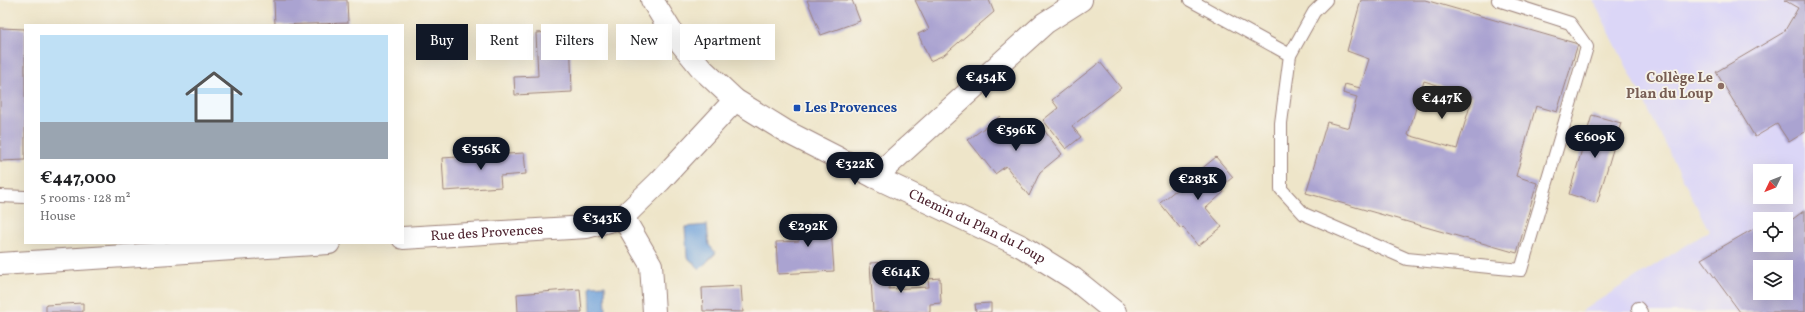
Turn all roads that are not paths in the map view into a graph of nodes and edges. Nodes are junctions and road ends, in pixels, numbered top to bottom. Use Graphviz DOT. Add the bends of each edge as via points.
graph roads {
  1 [pos="652,0"];
  2 [pos="1081,0"];
  3 [pos="1190,0"];
  4 [pos="1326,0"];
  5 [pos="1498,0"];
  6 [pos="1290,55"];
  7 [pos="735,100"];
  8 [pos="875,177"];
  9 [pos="0,196"];
  10 [pos="24,197"];
  11 [pos="623,217"];
  12 [pos="404,238"];
  13 [pos="313,244"];
  14 [pos="0,264"];
  15 [pos="654,312"];
  16 [pos="1115,312"];
  1 -- 7 [label="street, Chemin du Plan du Loup" via="671,31 702,68"];
  2 -- 8 [label="street" via="1045,23"];
  3 -- 6 [label="lane"];
  4 -- 6 [label="lane" via="1314,12"];
  5 -- 6 [label="lane" via="1570,23 1587,46 1521,270 1407,260 1304,214 1281,189 1281,123"];
  7 -- 8 [label="street, Chemin du Plan du Loup" via="787,132"];
  7 -- 11 [label="street"];
  8 -- 16 [label="street, Chemin du Plan du Loup" via="1021,246 1074,279"];
  9 -- 10 [label="lane"];
  11 -- 12 [label="street, Rue des Provences" via="587,226"];
  11 -- 15 [label="street" via="652,265"];
  13 -- 14 [label="street"];
}
